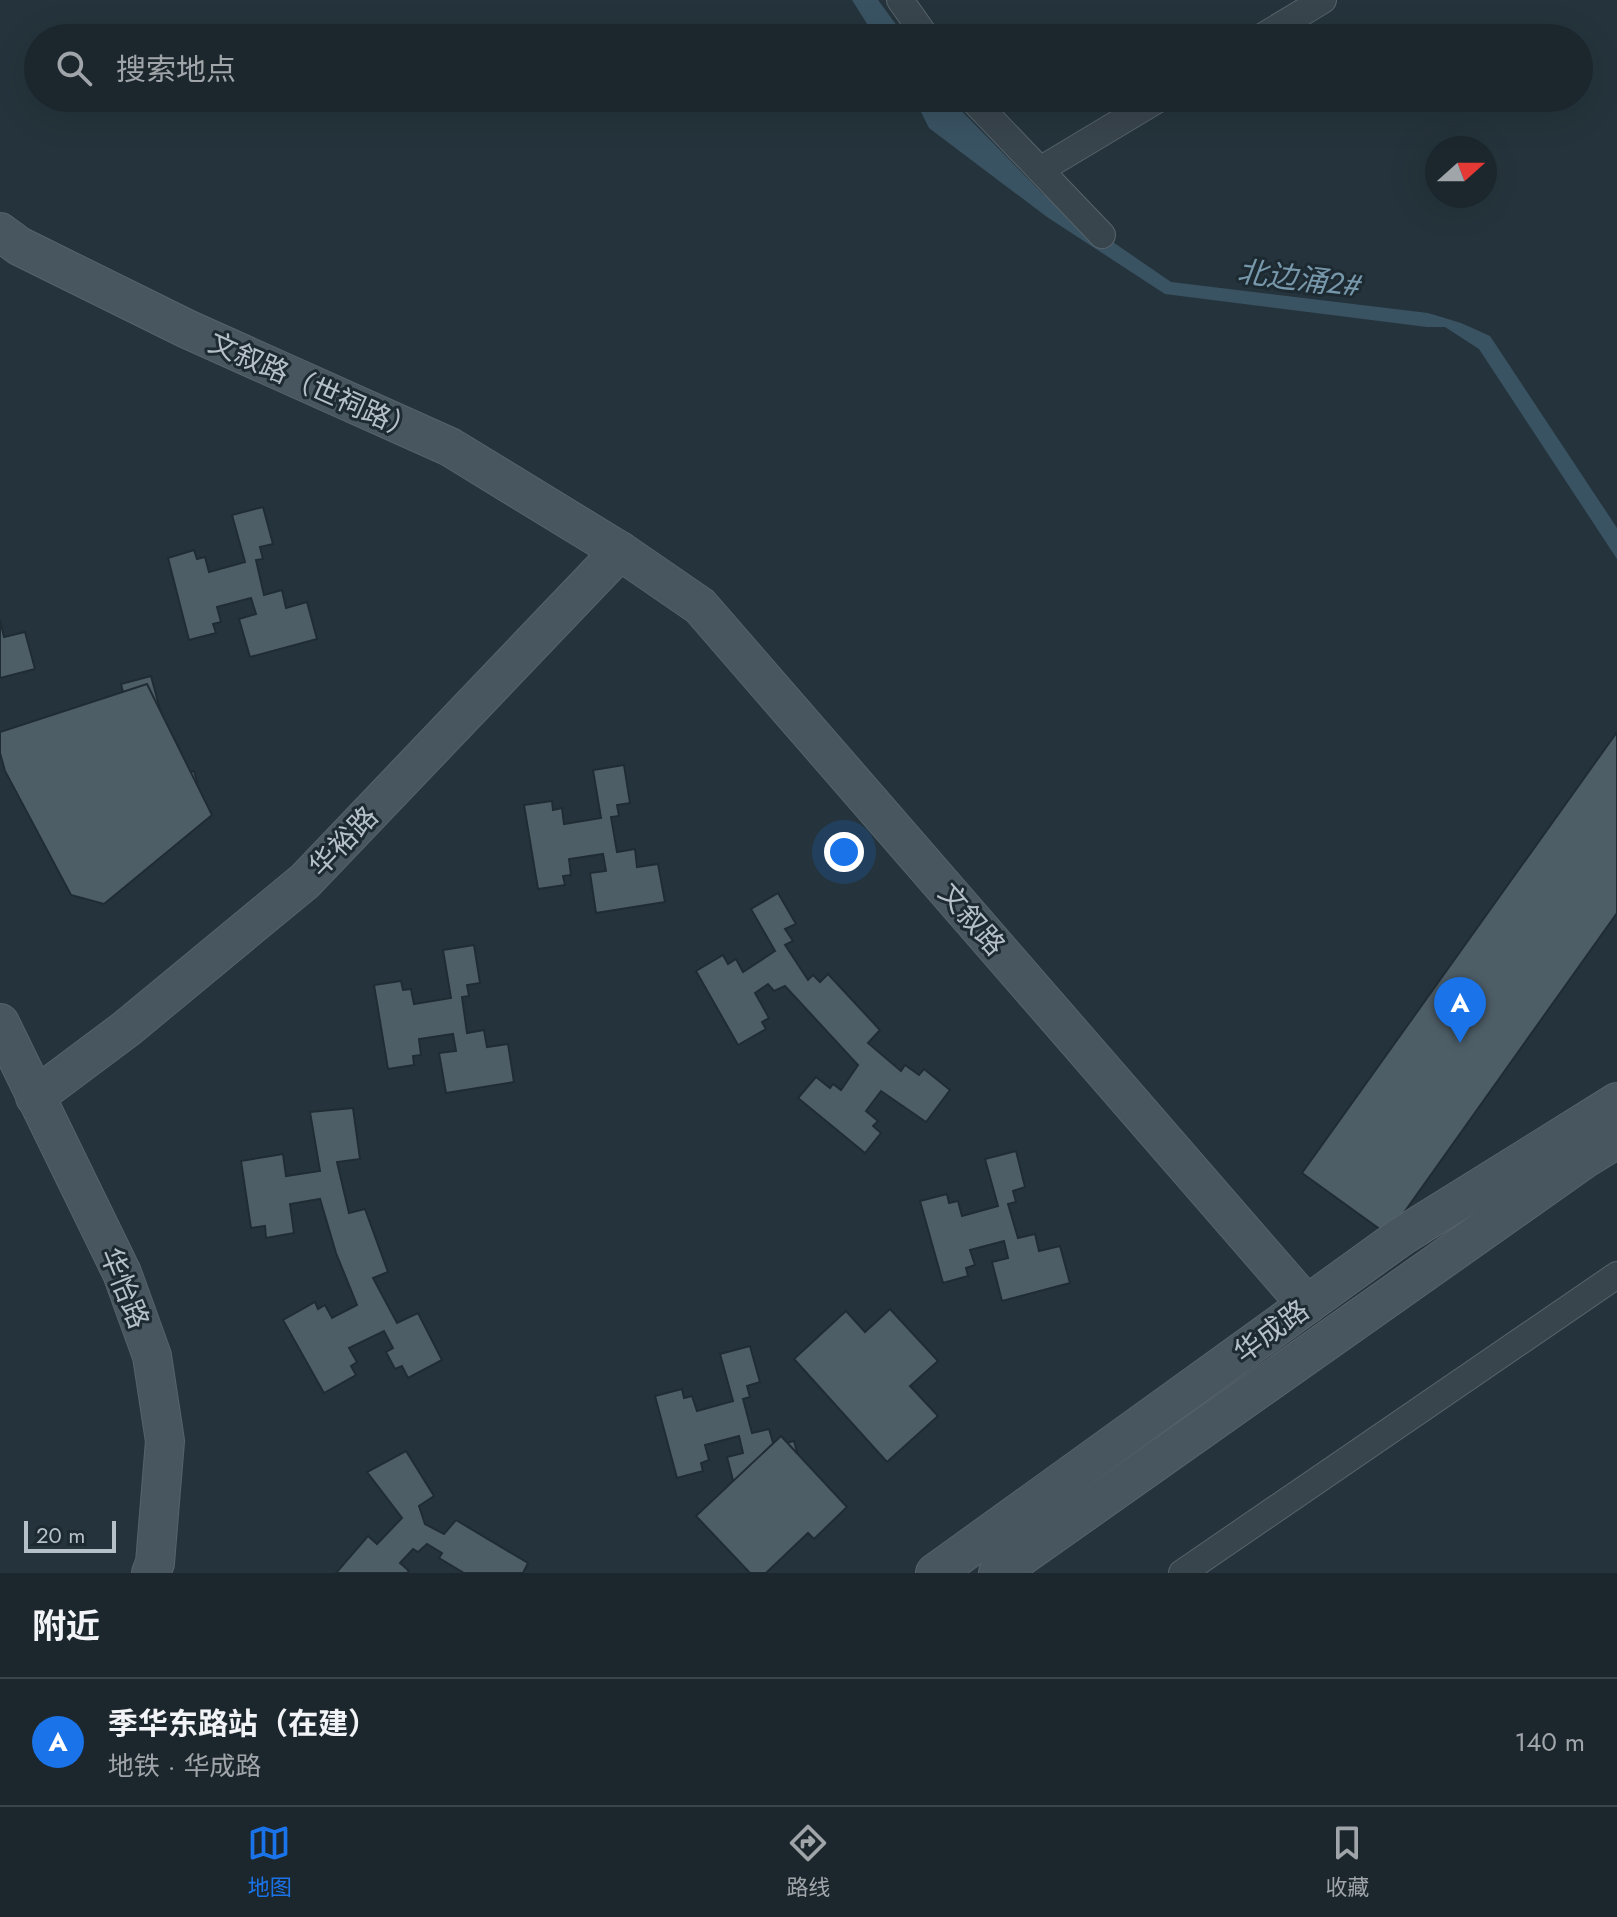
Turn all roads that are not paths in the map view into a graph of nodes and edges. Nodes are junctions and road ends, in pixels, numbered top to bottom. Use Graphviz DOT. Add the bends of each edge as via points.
graph roads {
  1 [pos="900,0"];
  2 [pos="1323,0"];
  3 [pos="917,24"];
  4 [pos="1283,24"];
  5 [pos="984,112"];
  6 [pos="1137,112"];
  7 [pos="1040,170"];
  8 [pos="0,232"];
  9 [pos="1102,235"];
  10 [pos="620,551"];
  11 [pos="0,1023"];
  12 [pos="35,1097"];
  13 [pos="1617,1102"];
  14 [pos="1617,1139"];
  15 [pos="1617,1275"];
  16 [pos="1307,1305"];
  17 [pos="151,1573"];
  18 [pos="935,1573"];
  19 [pos="998,1573"];
  20 [pos="1182,1573"];
  1 -- 3 [label="street"];
  2 -- 4 [label="street"];
  5 -- 7 [label="street"];
  6 -- 7 [label="street"];
  7 -- 9 [label="street"];
  8 -- 10 [label="street, 文叙路（世祠路）" via="187,329 450,447"];
  10 -- 12 [label="street, 华裕路" via="305,881"];
  10 -- 16 [label="street, 文叙路" via="700,606"];
  11 -- 12 [label="street, 华怡路"];
  12 -- 17 [label="street, 华怡路" via="122,1273 152,1356 165,1441"];
  13 -- 16 [label="street, 华成路" via="1402,1236"];
  14 -- 19 [label="street, 华成路"];
  15 -- 20 [label="street"];
  16 -- 18 [label="street, 华成路"];
}
